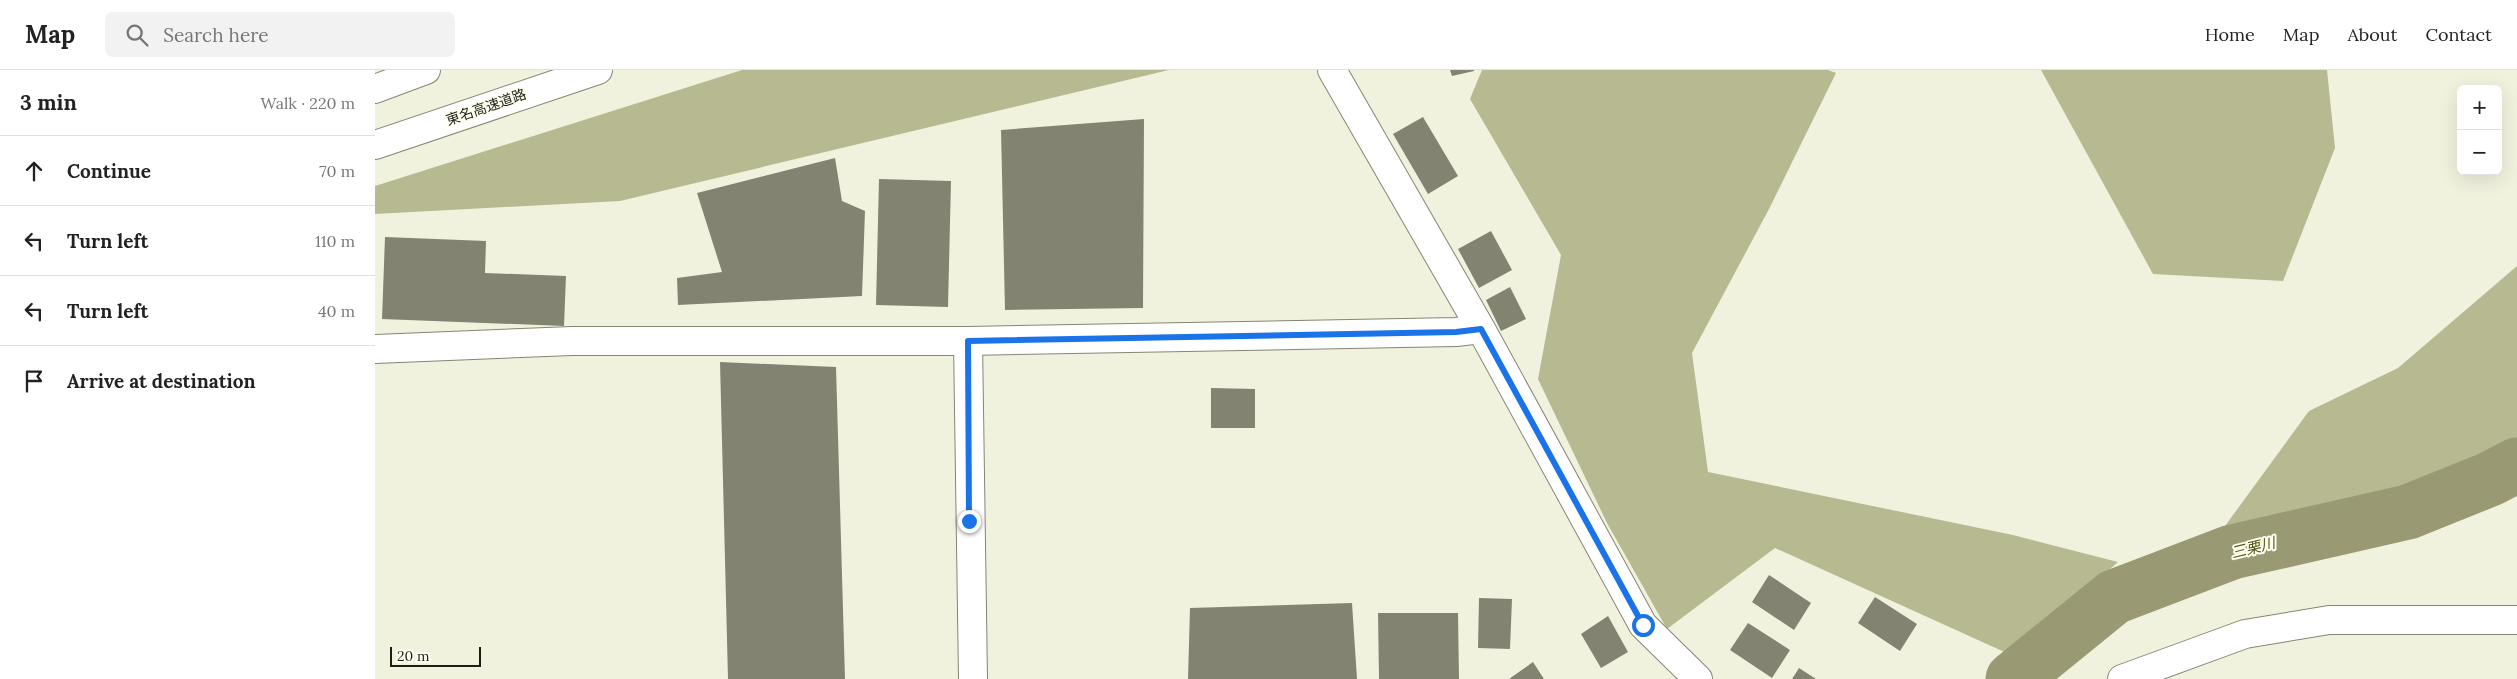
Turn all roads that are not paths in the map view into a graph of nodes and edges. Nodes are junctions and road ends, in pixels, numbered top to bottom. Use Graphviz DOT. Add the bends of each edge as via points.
graph roads {
  1 [pos="427,70"];
  2 [pos="598,70"];
  3 [pos="1332,70"];
  4 [pos="375,89"];
  5 [pos="375,145"];
  6 [pos="1481,329"];
  7 [pos="968,341"];
  8 [pos="375,349"];
  9 [pos="2517,620"];
  10 [pos="973,679"];
  11 [pos="1698,679"];
  12 [pos="2122,679"];
  1 -- 4 [label="main road"];
  2 -- 5 [label="main road, 東名高速道路"];
  3 -- 6 [label="main road"];
  6 -- 7 [label="main road"];
  6 -- 11 [label="main road" via="1643,625"];
  7 -- 8 [label="main road" via="573,341"];
  7 -- 10 [label="main road"];
  9 -- 12 [label="main road" via="2329,620 2245,634"];
}
